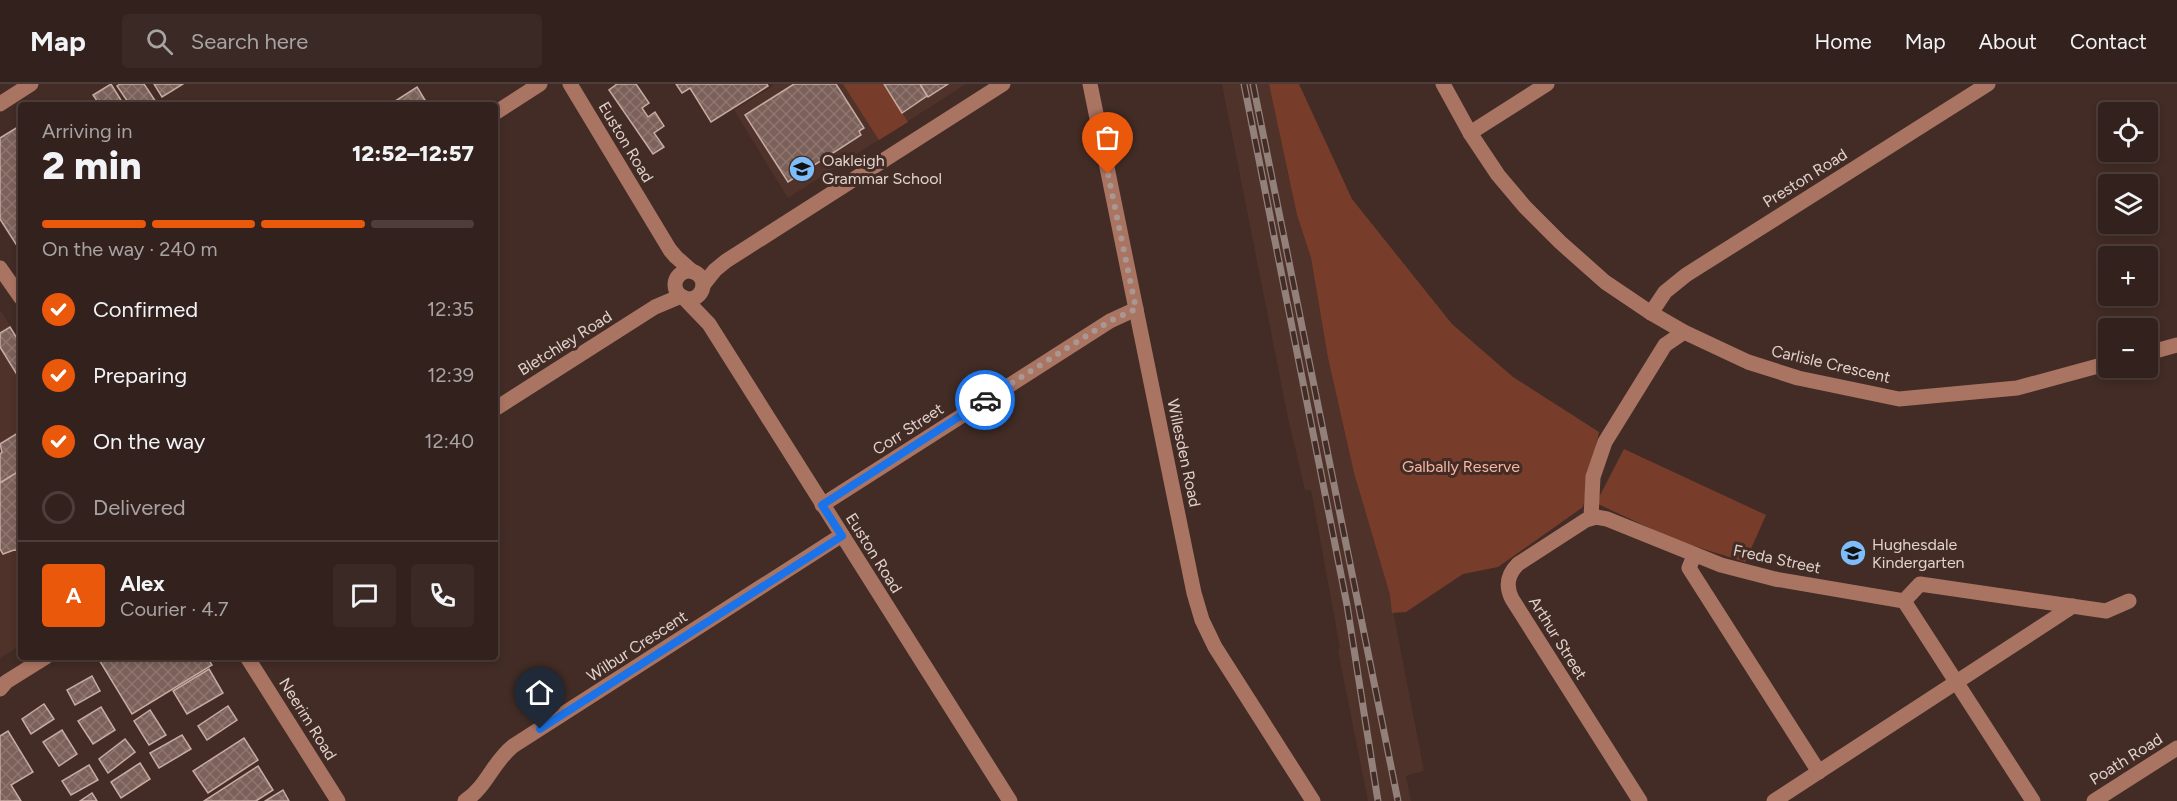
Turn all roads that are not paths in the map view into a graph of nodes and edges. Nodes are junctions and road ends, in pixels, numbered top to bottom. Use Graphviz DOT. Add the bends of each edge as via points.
graph roads {
  1 [pos="31,84"];
  2 [pos="540,84"];
  3 [pos="570,84"];
  4 [pos="1003,84"];
  5 [pos="1090,84"];
  6 [pos="1443,84"];
  7 [pos="1547,84"];
  8 [pos="1988,84"];
  9 [pos="0,104"];
  10 [pos="498,111"];
  11 [pos="1470,133"];
  12 [pos="670,250"];
  13 [pos="0,268"];
  14 [pos="698,279"];
  15 [pos="0,280"];
  16 [pos="679,290"];
  17 [pos="18,293"];
  18 [pos="1136,309"];
  19 [pos="1651,314"];
  20 [pos="709,324"];
  21 [pos="1684,332"];
  22 [pos="2177,345"];
  23 [pos="2158,350"];
  24 [pos="2098,366"];
  25 [pos="498,407"];
  26 [pos="822,505"];
  27 [pos="1591,518"];
  28 [pos="842,536"];
  29 [pos="1694,555"];
  30 [pos="1904,601"];
  31 [pos="2129,601"];
  32 [pos="2073,606"];
  33 [pos="41,660"];
  34 [pos="249,660"];
  35 [pos="1957,682"];
  36 [pos="2,685"];
  37 [pos="2177,748"];
  38 [pos="1819,772"];
  39 [pos="338,801"];
  40 [pos="465,801"];
  41 [pos="1010,801"];
  42 [pos="1312,801"];
  43 [pos="1640,801"];
  44 [pos="1774,801"];
  45 [pos="2033,801"];
  46 [pos="2094,801"];
  1 -- 9 [label="street"];
  2 -- 10 [label="street"];
  3 -- 12 [label="street, Euston Road"];
  4 -- 14 [label="street"];
  5 -- 18 [label="street, Willesden Road"];
  6 -- 11 [label="street, Carlisle Crescent"];
  7 -- 11 [label="street"];
  8 -- 19 [label="street, Preston Road" via="1686,275 1665,292"];
  11 -- 19 [label="street, Carlisle Crescent" via="1498,175 1542,226 1605,282"];
  12 -- 14 [label="street, Euston Road"];
  12 -- 16 [label="street, Euston Road"];
  13 -- 17 [label="street"];
  14 -- 16 [label="street" via="681,274"];
  14 -- 16 [label="street" via="695,297"];
  14 -- 20 [label="street, Euston Road"];
  15 -- 17 [label="street"];
  16 -- 20 [label="street, Euston Road"];
  16 -- 25 [label="street, Bletchley Road"];
  18 -- 26 [label="street, Corr Street" via="1110,321"];
  18 -- 42 [label="street, Willesden Road" via="1202,620"];
  19 -- 21 [label="street, Carlisle Crescent"];
  20 -- 26 [label="street, Euston Road"];
  21 -- 24 [label="street, Carlisle Crescent" via="1748,362 1798,378 1899,399 2018,388"];
  21 -- 27 [label="street" via="1665,345 1605,442 1593,477"];
  22 -- 23 [label="street"];
  26 -- 28 [label="street, Euston Road"];
  27 -- 29 [label="street, Freda Street" via="1607,519"];
  27 -- 43 [label="street, Arthur Street" via="1518,564 1509,576 1509,592"];
  28 -- 40 [label="street, Wilbur Crescent" via="513,746 480,789"];
  28 -- 41 [label="street, Euston Road"];
  29 -- 30 [label="street, Freda Street" via="1775,579"];
  29 -- 38 [label="street" via="1689,568"];
  30 -- 32 [label="street" via="1920,584"];
  30 -- 35 [label="street"];
  31 -- 32 [label="street" via="2106,610"];
  32 -- 35 [label="street"];
  33 -- 36 [label="street"];
  34 -- 39 [label="street, Neerim Road"];
  35 -- 38 [label="street"];
  35 -- 45 [label="street"];
  37 -- 46 [label="street, Poath Road"];
  38 -- 44 [label="street"];
}
